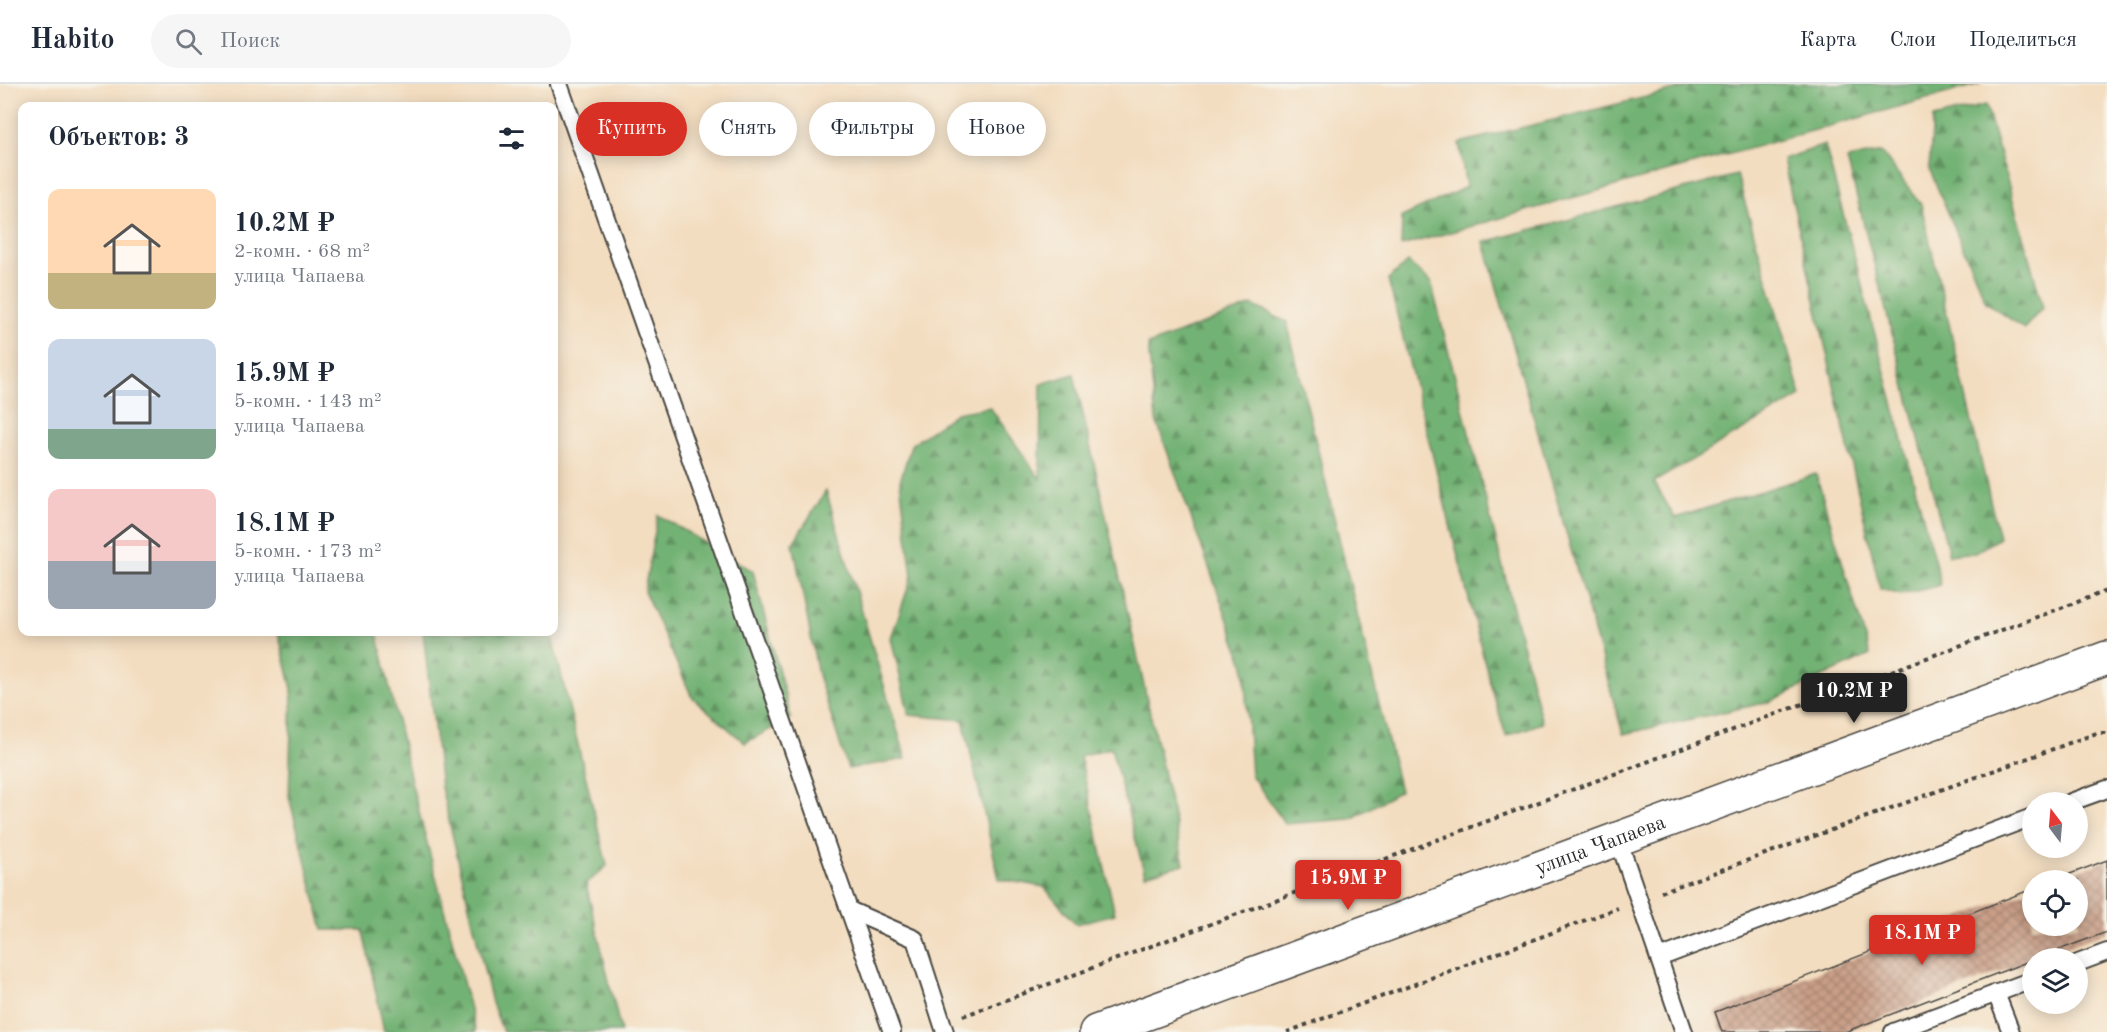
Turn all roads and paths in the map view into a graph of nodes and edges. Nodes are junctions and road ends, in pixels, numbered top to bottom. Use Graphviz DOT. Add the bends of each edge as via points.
graph roads {
  1 [pos="559,84"];
  2 [pos="2107,591"];
  3 [pos="2107,658"];
  4 [pos="2107,733"];
  5 [pos="2107,789"];
  6 [pos="2088,796"];
  7 [pos="2022,821"];
  8 [pos="1618,838"];
  9 [pos="1639,900"];
  10 [pos="849,910"];
  11 [pos="2107,952"];
  12 [pos="1659,958"];
  13 [pos="2088,959"];
  14 [pos="2022,984"];
  15 [pos="1996,993"];
  16 [pos="944,1028"];
  17 [pos="892,1032"];
  18 [pos="1096,1032"];
  19 [pos="1287,1032"];
  20 [pos="1684,1032"];
  21 [pos="1893,1032"];
  22 [pos="2011,1032"];
  1 -- 10 [label="lane"];
  2 -- 16 [label="path"];
  3 -- 8 [label="main road, улица Чапаева"];
  4 -- 9 [label="path" via="2097,733"];
  5 -- 6 [label="lane"];
  7 -- 12 [label="lane"];
  8 -- 9 [label="lane"];
  8 -- 18 [label="main road, улица Чапаева"];
  9 -- 12 [label="lane"];
  9 -- 19 [label="path"];
  10 -- 16 [label="lane" via="915,939"];
  10 -- 17 [label="lane"];
  11 -- 13 [label="lane"];
  12 -- 20 [label="lane"];
  14 -- 15 [label="lane"];
  15 -- 21 [label="lane"];
  15 -- 22 [label="lane"];
}
